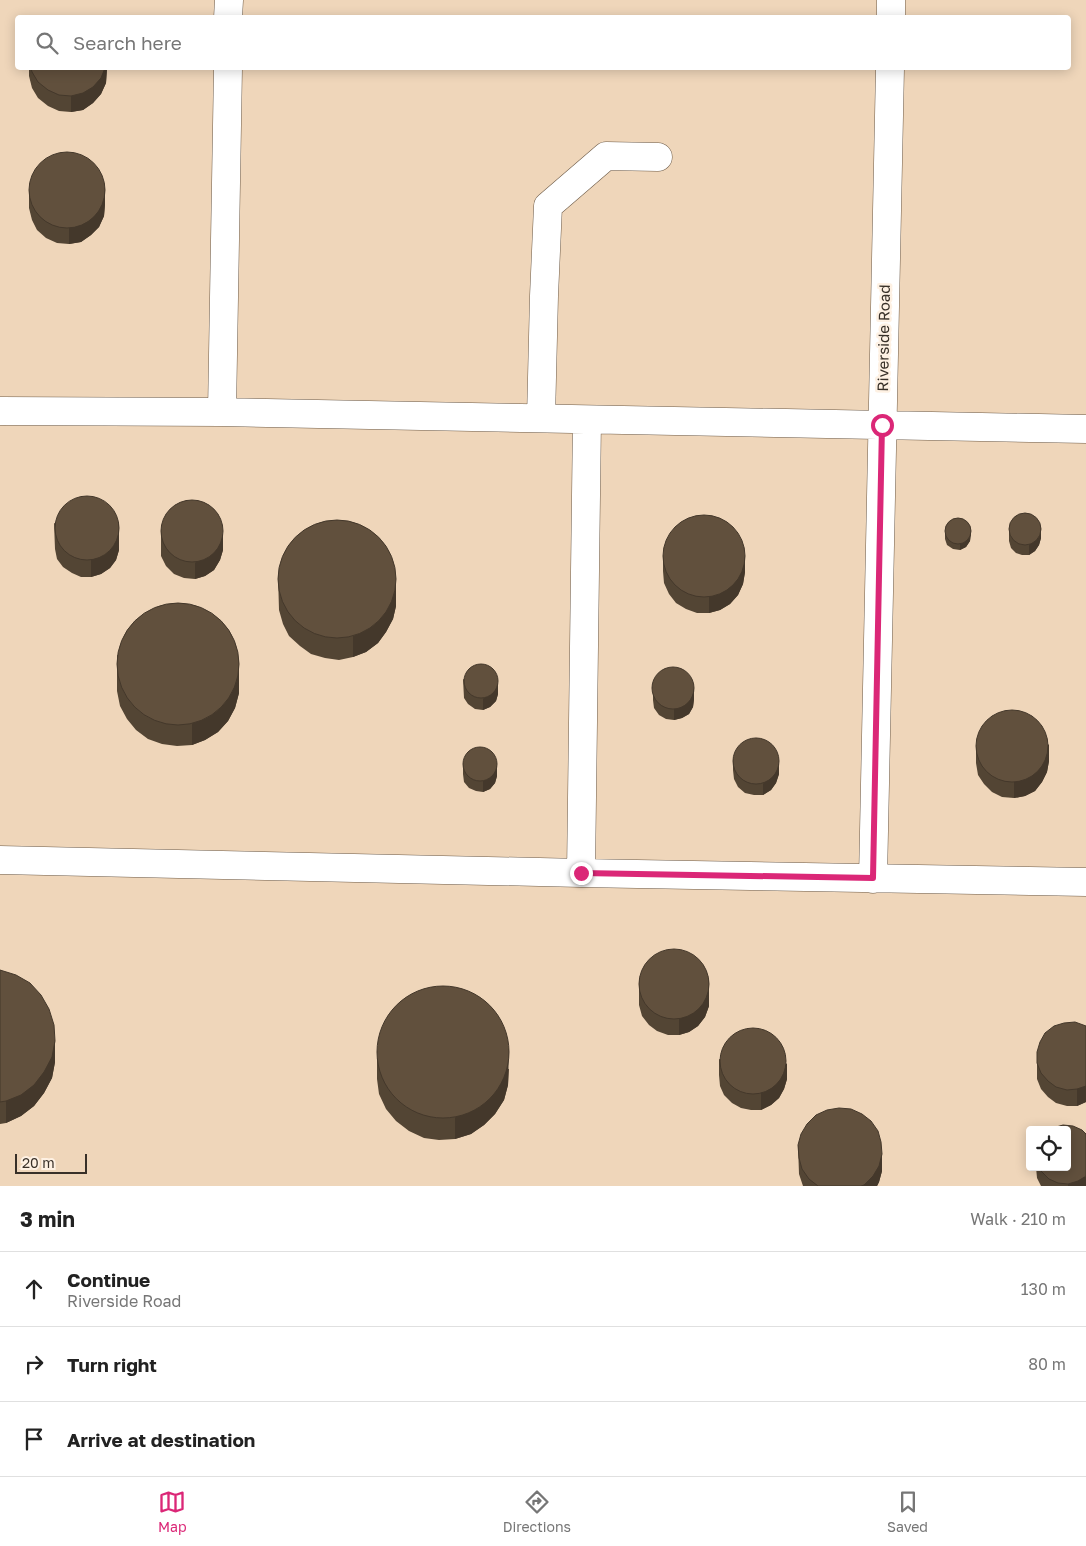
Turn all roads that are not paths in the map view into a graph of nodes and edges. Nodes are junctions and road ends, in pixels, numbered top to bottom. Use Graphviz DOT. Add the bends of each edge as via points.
graph roads {
  1 [pos="229,0"];
  2 [pos="891,0"];
  3 [pos="228,15"];
  4 [pos="891,15"];
  5 [pos="228,70"];
  6 [pos="890,70"];
  7 [pos="658,156"];
  8 [pos="0,411"];
  9 [pos="222,412"];
  10 [pos="541,418"];
  11 [pos="587,420"];
  12 [pos="882,425"];
  13 [pos="1086,429"];
  14 [pos="0,860"];
  15 [pos="581,873"];
  16 [pos="873,878"];
  17 [pos="1086,882"];
  1 -- 3 [label="lane"];
  2 -- 4 [label="lane"];
  5 -- 9 [label="lane"];
  6 -- 12 [label="lane, Riverside Road"];
  7 -- 10 [label="lane" via="606,156 548,206"];
  8 -- 9 [label="lane"];
  9 -- 10 [label="lane"];
  10 -- 11 [label="lane"];
  11 -- 12 [label="lane"];
  11 -- 15 [label="lane"];
  12 -- 13 [label="lane"];
  12 -- 16 [label="lane, Riverside Road"];
  14 -- 15 [label="lane"];
  15 -- 16 [label="lane"];
  16 -- 17 [label="lane"];
}
